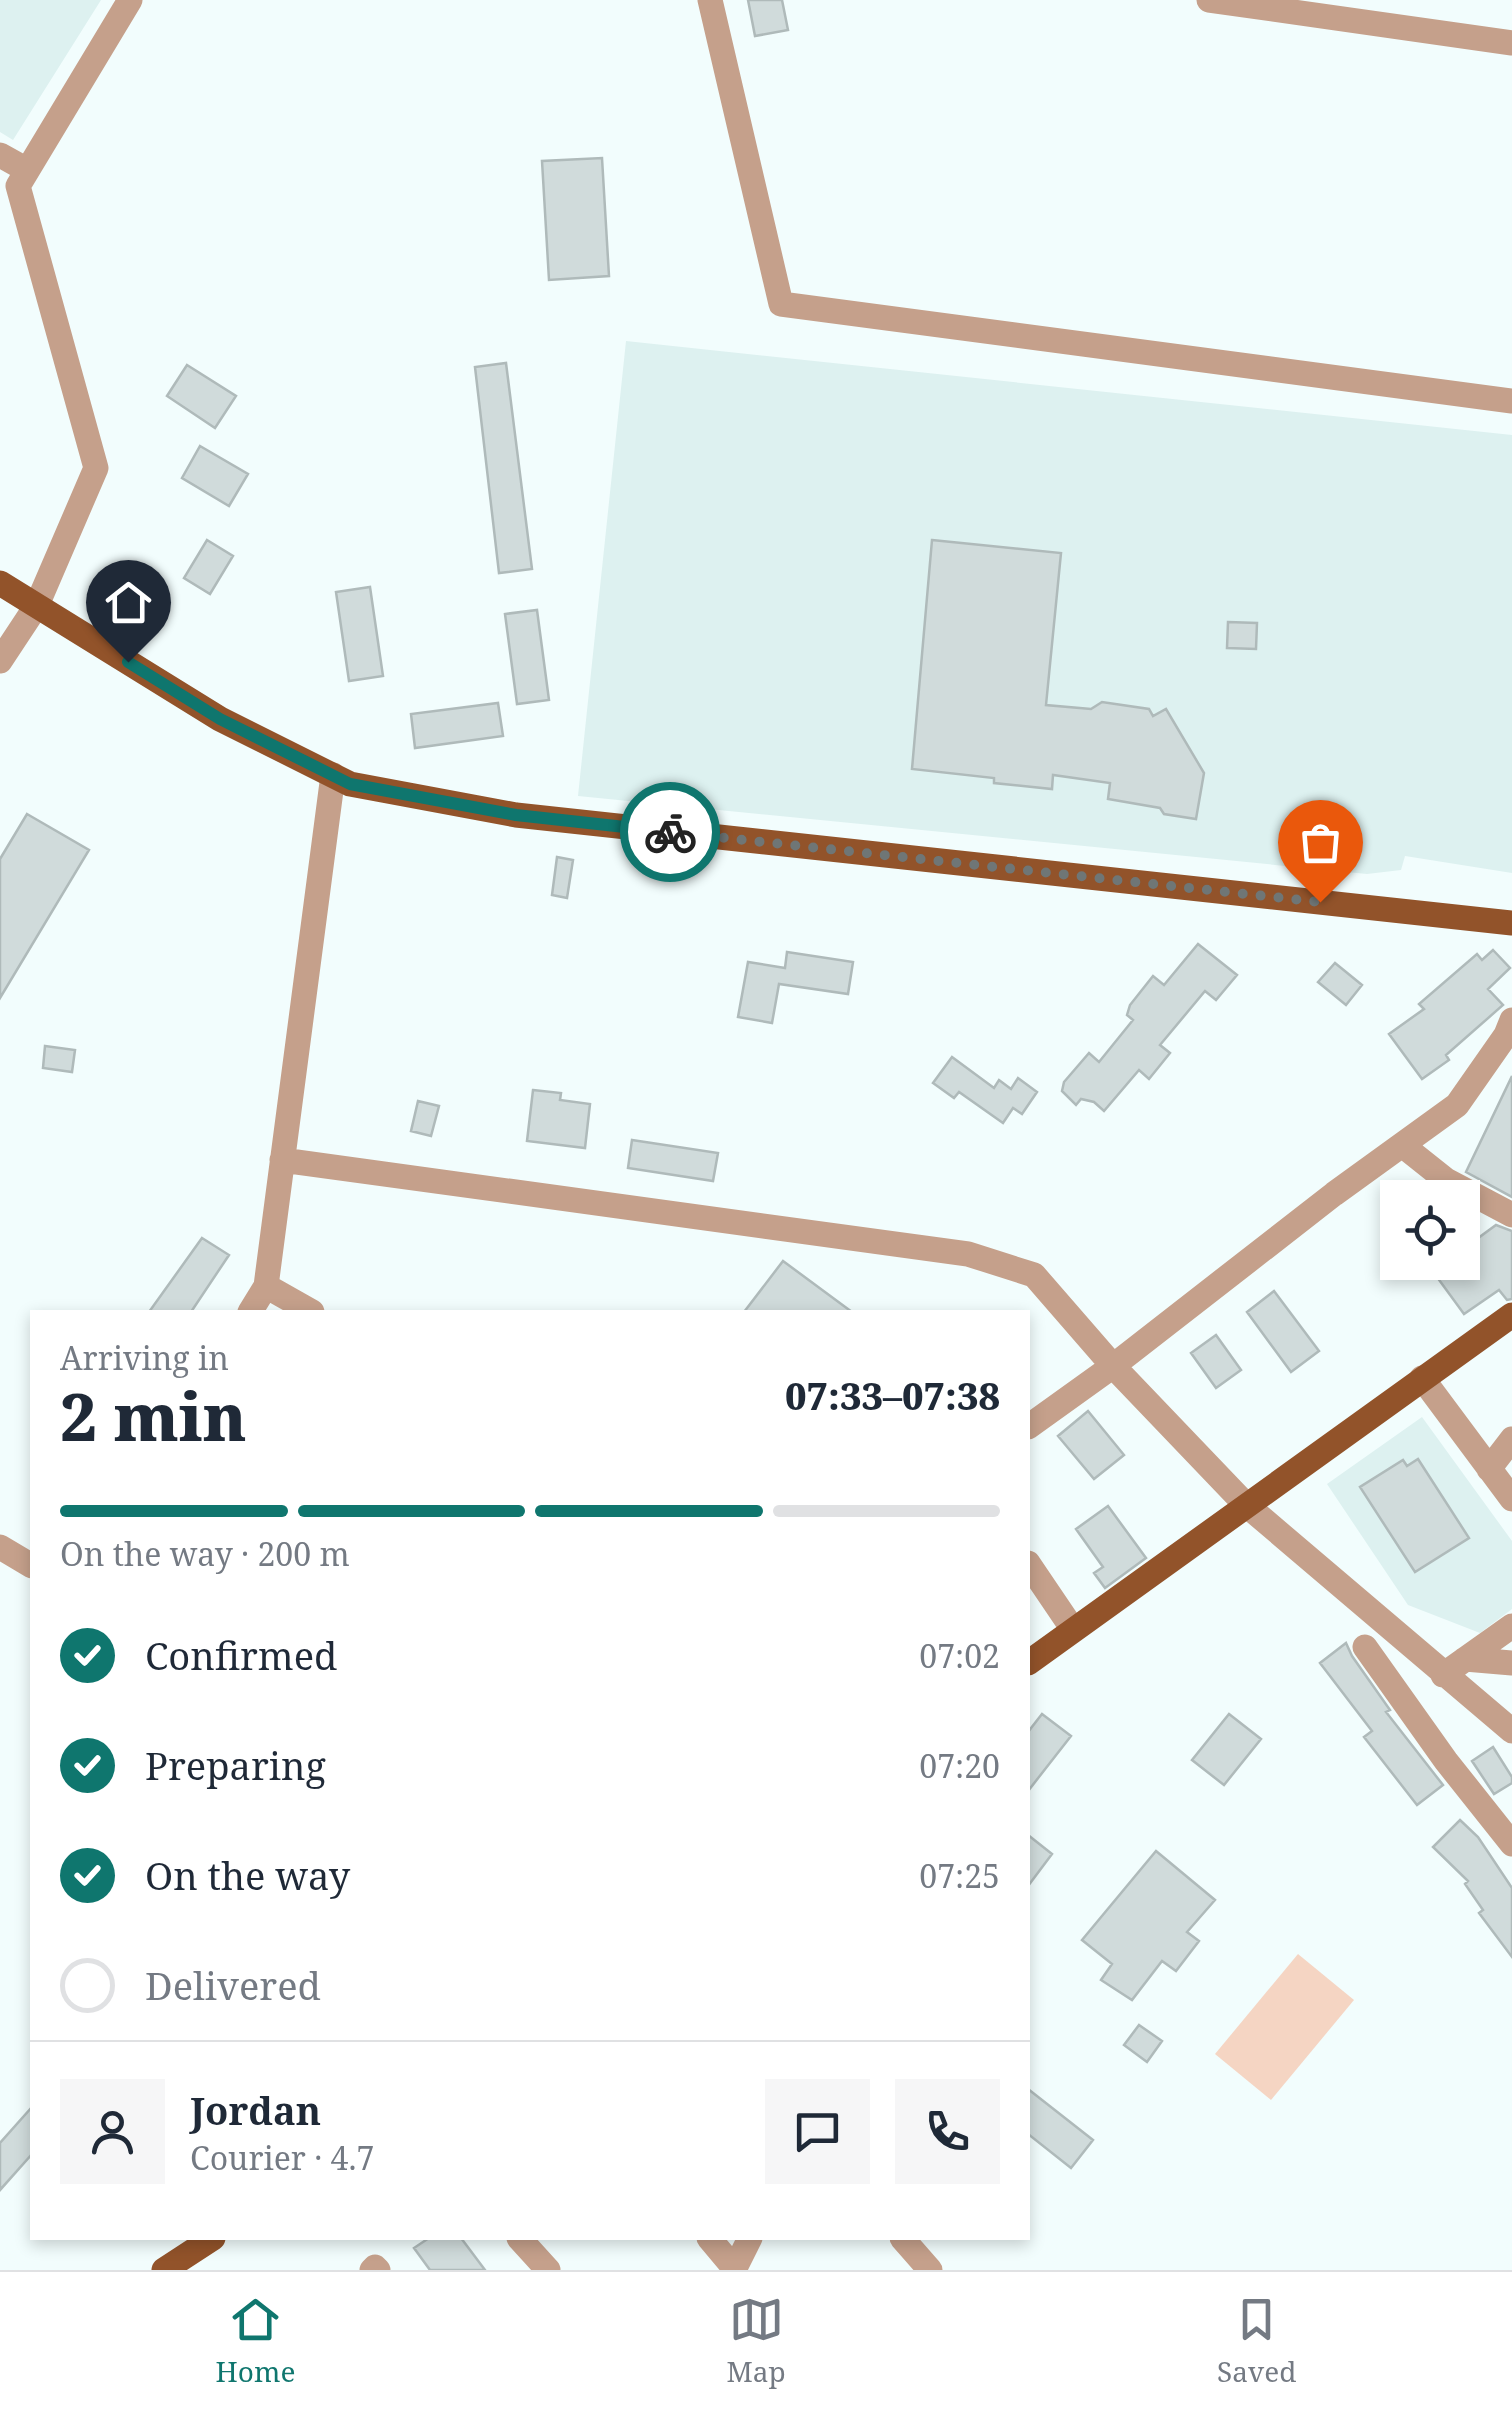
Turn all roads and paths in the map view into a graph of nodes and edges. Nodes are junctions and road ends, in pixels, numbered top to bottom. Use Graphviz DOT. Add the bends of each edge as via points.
graph roads {
  1 [pos="130,0"];
  2 [pos="710,0"];
  3 [pos="1209,0"];
  4 [pos="1512,43"];
  5 [pos="0,155"];
  6 [pos="27,170"];
  7 [pos="1512,401"];
  8 [pos="0,582"];
  9 [pos="37,605"];
  10 [pos="0,660"];
  11 [pos="332,775"];
  12 [pos="1512,923"];
  13 [pos="1512,1020"];
  14 [pos="1402,1145"];
  15 [pos="282,1160"];
  16 [pos="1512,1215"];
  17 [pos="266,1286"];
  18 [pos="251,1310"];
  19 [pos="308,1310"];
  20 [pos="1512,1314"];
  21 [pos="1113,1366"];
  22 [pos="1422,1378"];
  23 [pos="1030,1426"];
  24 [pos="1512,1439"];
  25 [pos="1489,1468"];
  26 [pos="1512,1499"];
  27 [pos="1245,1504"];
  28 [pos="0,1547"];
  29 [pos="30,1565"];
  30 [pos="1030,1566"];
  31 [pos="1512,1626"];
  32 [pos="1072,1628"];
  33 [pos="1364,1647"];
  34 [pos="1465,1659"];
  35 [pos="1030,1661"];
  36 [pos="1512,1664"];
  37 [pos="1443,1675"];
  38 [pos="1512,1732"];
  39 [pos="1512,1844"];
  40 [pos="210,2240"];
  41 [pos="522,2240"];
  42 [pos="711,2240"];
  43 [pos="749,2240"];
  44 [pos="904,2240"];
  45 [pos="164,2270"];
  46 [pos="548,2270"];
  47 [pos="734,2270"];
  48 [pos="930,2270"];
  1 -- 6 [label="street"];
  2 -- 7 [label="street" via="781,304"];
  3 -- 4 [label="street"];
  5 -- 6 [label="street"];
  6 -- 9 [label="street" via="18,186 96,468"];
  8 -- 9 [label="main road"];
  9 -- 10 [label="street"];
  9 -- 11 [label="main road" via="220,719"];
  11 -- 12 [label="main road" via="516,815"];
  11 -- 15 [label="street"];
  13 -- 14 [label="street" via="1457,1106"];
  14 -- 16 [label="street" via="1446,1180"];
  14 -- 21 [label="street"];
  15 -- 17 [label="street"];
  15 -- 21 [label="street" via="968,1254 1034,1275"];
  17 -- 18 [label="street"];
  17 -- 19 [label="street"];
  20 -- 22 [label="main road"];
  21 -- 23 [label="street"];
  21 -- 27 [label="street"];
  22 -- 25 [label="street"];
  22 -- 27 [label="main road"];
  24 -- 25 [label="street"];
  25 -- 26 [label="street"];
  27 -- 32 [label="main road"];
  27 -- 37 [label="street"];
  28 -- 29 [label="street"];
  30 -- 32 [label="street"];
  31 -- 34 [label="street"];
  32 -- 35 [label="main road"];
  33 -- 39 [label="street"];
  34 -- 36 [label="street"];
  34 -- 37 [label="street"];
  37 -- 38 [label="street"];
  40 -- 45 [label="main road"];
  41 -- 46 [label="street"];
  42 -- 47 [label="street"];
  43 -- 47 [label="street"];
  44 -- 48 [label="street"];
}
